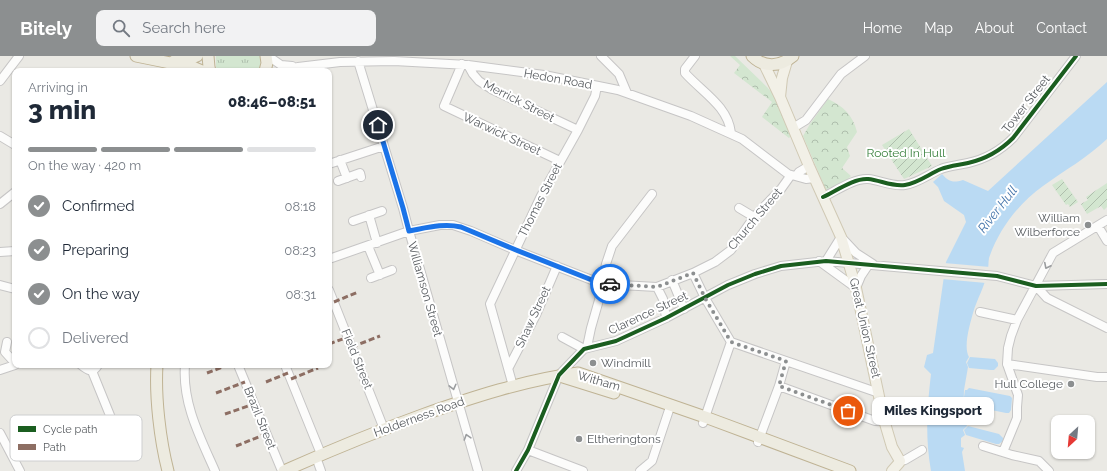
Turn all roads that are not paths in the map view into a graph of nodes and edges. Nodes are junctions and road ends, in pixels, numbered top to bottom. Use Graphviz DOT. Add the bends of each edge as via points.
graph roads {
  1 [pos="19,56"];
  2 [pos="136,56"];
  3 [pos="197,56"];
  4 [pos="208,56"];
  5 [pos="267,56"];
  6 [pos="601,56"];
  7 [pos="694,56"];
  8 [pos="752,56"];
  9 [pos="865,56"];
  10 [pos="1076,56"];
  11 [pos="339,59"];
  12 [pos="418,59"];
  13 [pos="790,59"];
  14 [pos="358,61"];
  15 [pos="167,62"];
  16 [pos="465,64"];
  17 [pos="764,64"];
  18 [pos="298,67"];
  19 [pos="195,68"];
  20 [pos="208,68"];
  21 [pos="265,68"];
  22 [pos="294,68"];
  23 [pos="0,81"];
  24 [pos="597,86"];
  25 [pos="627,93"];
  26 [pos="780,97"];
  27 [pos="793,128"];
  28 [pos="578,130"];
  29 [pos="731,133"];
  30 [pos="0,136"];
  31 [pos="12,143"];
  32 [pos="384,146"];
  33 [pos="340,160"];
  34 [pos="560,161"];
  35 [pos="332,163"];
  36 [pos="809,166"];
  37 [pos="793,175"];
  38 [pos="361,177"];
  39 [pos="347,178"];
  40 [pos="814,178"];
  41 [pos="338,181"];
  42 [pos="12,194"];
  43 [pos="652,194"];
  44 [pos="823,197"];
  45 [pos="0,204"];
  46 [pos="739,208"];
  47 [pos="382,211"];
  48 [pos="369,215"];
  49 [pos="754,217"];
  50 [pos="1107,220"];
  51 [pos="353,221"];
  52 [pos="1098,226"];
  53 [pos="409,231"];
  54 [pos="841,236"];
  55 [pos="1107,241"];
  56 [pos="377,243"];
  57 [pos="368,246"];
  58 [pos="516,250"];
  59 [pos="12,251"];
  60 [pos="0,252"];
  61 [pos="332,259"];
  62 [pos="822,261"];
  63 [pos="849,263"];
  64 [pos="871,265"];
  65 [pos="557,266"];
  66 [pos="392,270"];
  67 [pos="693,273"];
  68 [pos="380,274"];
  69 [pos="371,278"];
  70 [pos="672,280"];
  71 [pos="602,284"];
  72 [pos="1107,284"];
  73 [pos="0,285"];
  74 [pos="1036,286"];
  75 [pos="657,287"];
  76 [pos="12,288"];
  77 [pos="856,288"];
  78 [pos="332,298"];
  79 [pos="705,298"];
  80 [pos="684,309"];
  81 [pos="980,312"];
  82 [pos="666,318"];
  83 [pos="1018,320"];
  84 [pos="1107,328"];
  85 [pos="562,337"];
  86 [pos="7,342"];
  87 [pos="731,342"];
  88 [pos="586,348"];
  89 [pos="577,356"];
  90 [pos="12,361"];
  91 [pos="786,361"];
  92 [pos="1007,364"];
  93 [pos="12,365"];
  94 [pos="509,367"];
  95 [pos="88,368"];
  96 [pos="156,368"];
  97 [pos="185,368"];
  98 [pos="239,368"];
  99 [pos="286,368"];
  100 [pos="0,370"];
  101 [pos="578,373"];
  102 [pos="559,376"];
  103 [pos="1107,377"];
  104 [pos="513,386"];
  105 [pos="779,386"];
  106 [pos="879,393"];
  107 [pos="457,403"];
  108 [pos="670,408"];
  109 [pos="109,415"];
  110 [pos="704,420"];
  111 [pos="884,420"];
  112 [pos="384,429"];
  113 [pos="0,433"];
  114 [pos="759,440"];
  115 [pos="983,446"];
  116 [pos="528,450"];
  117 [pos="922,450"];
  118 [pos="10,452"];
  119 [pos="1003,452"];
  120 [pos="318,455"];
  121 [pos="15,461"];
  122 [pos="901,465"];
  123 [pos="168,468"];
  124 [pos="20,471"];
  125 [pos="215,471"];
  126 [pos="283,471"];
  127 [pos="321,471"];
  128 [pos="478,471"];
  129 [pos="516,471"];
  130 [pos="583,471"];
  131 [pos="640,471"];
  132 [pos="839,471"];
  133 [pos="850,471"];
  134 [pos="892,471"];
  135 [pos="1049,471"];
  1 -- 23 [label="street"];
  2 -- 15 [label="highway"];
  3 -- 15 [label="highway"];
  4 -- 20 [label="highway"];
  5 -- 18 [label="street, Hedon Road" via="281,65"];
  5 -- 21 [label="highway"];
  6 -- 25 [label="street" via="619,74"];
  7 -- 29 [label="street" via="685,73 718,105 730,123"];
  8 -- 17 [label="highway"];
  9 -- 27 [label="street" via="842,74 806,120"];
  10 -- 44 [label="street, Tower Street" via="1013,138 989,157 942,168 905,185 859,179"];
  11 -- 14 [label="street, Hedon Road"];
  11 -- 18 [label="street, Hedon Road"];
  12 -- 14 [label="street, Hedon Road"];
  12 -- 16 [label="street, Hedon Road"];
  13 -- 17 [label="highway" via="773,65"];
  13 -- 26 [label="main road, Great Union Street" via="782,78"];
  14 -- 32 [label="street, Williamson Street"];
  15 -- 19 [label="highway"];
  16 -- 24 [label="street, Hedon Road" via="544,75"];
  16 -- 28 [label="street, Merrick Street" via="479,81 493,90"];
  16 -- 34 [label="street, Warwick Street" via="444,106"];
  17 -- 26 [label="main road, Great Union Street"];
  18 -- 22 [label="street, Hedon Road"];
  24 -- 25 [label="street, Hedon Road"];
  24 -- 28 [label="street, Thomas Street" via="595,96"];
  25 -- 29 [label="street, Hedon Road"];
  26 -- 27 [label="main road, Great Union Street"];
  27 -- 36 [label="main road, Great Union Street"];
  28 -- 34 [label="street, Thomas Street"];
  29 -- 37 [label="street, Hedon Road" via="785,172"];
  30 -- 31 [label="street"];
  32 -- 33 [label="street"];
  32 -- 53 [label="street, Williamson Street"];
  33 -- 35 [label="street"];
  33 -- 39 [label="street"];
  34 -- 58 [label="street, Thomas Street"];
  36 -- 37 [label="street"];
  36 -- 40 [label="main road, Great Union Street"];
  37 -- 40 [label="street, Hedon Road" via="806,179"];
  37 -- 49 [label="street, Church Street"];
  38 -- 39 [label="street" via="360,173"];
  39 -- 41 [label="street"];
  40 -- 44 [label="main road, Great Union Street"];
  42 -- 45 [label="street"];
  43 -- 71 [label="street" via="612,246"];
  44 -- 54 [label="main road, Great Union Street"];
  46 -- 49 [label="street"];
  47 -- 48 [label="street"];
  48 -- 51 [label="street"];
  48 -- 56 [label="street"];
  49 -- 67 [label="street, Church Street" via="731,250"];
  50 -- 52 [label="street"];
  52 -- 55 [label="street"];
  52 -- 74 [label="street, one-way" via="1053,253"];
  53 -- 56 [label="street, Church Street"];
  53 -- 58 [label="street, Church Street" via="453,225"];
  53 -- 107 [label="street, Williamson Street, one-way"];
  54 -- 62 [label="street"];
  54 -- 63 [label="main road, Great Union Street"];
  54 -- 64 [label="street"];
  56 -- 57 [label="street, Church Street"];
  57 -- 61 [label="street, Church Street"];
  57 -- 68 [label="street"];
  58 -- 65 [label="street, Church Street"];
  58 -- 94 [label="street, Thomas Street" via="490,304"];
  59 -- 60 [label="street"];
  62 -- 63 [label="street, Clarence Street"];
  62 -- 77 [label="street"];
  62 -- 79 [label="street, Clarence Street" via="781,266 762,272 728,285"];
  63 -- 64 [label="street, Clarence Street"];
  63 -- 77 [label="main road, Great Union Street"];
  64 -- 74 [label="street, Clarence Street" via="992,276"];
  64 -- 77 [label="street" via="861,276"];
  65 -- 71 [label="street, Church Street"];
  65 -- 94 [label="street, Shaw Street" via="536,315"];
  66 -- 68 [label="street"];
  67 -- 70 [label="street, Church Street"];
  67 -- 79 [label="street"];
  68 -- 69 [label="street"];
  70 -- 75 [label="street, Church Street"];
  70 -- 80 [label="street"];
  71 -- 75 [label="street, Church Street"];
  71 -- 88 [label="street"];
  72 -- 74 [label="street"];
  73 -- 76 [label="street"];
  74 -- 83 [label="street"];
  74 -- 84 [label="street" via="1047,298"];
  75 -- 82 [label="street" via="663,299"];
  77 -- 106 [label="main road, Great Union Street"];
  78 -- 112 [label="street, Field Street"];
  79 -- 80 [label="street, Clarence Street"];
  79 -- 87 [label="street"];
  80 -- 82 [label="street, Clarence Street"];
  81 -- 83 [label="street"];
  82 -- 88 [label="street, Clarence Street" via="616,341"];
  83 -- 92 [label="street" via="1008,348"];
  85 -- 88 [label="street"];
  86 -- 90 [label="street" via="4,352"];
  87 -- 91 [label="street"];
  87 -- 110 [label="street"];
  88 -- 89 [label="street"];
  89 -- 101 [label="street" via="572,364 574,371"];
  89 -- 102 [label="street"];
  91 -- 105 [label="street"];
  91 -- 106 [label="street"];
  92 -- 103 [label="street" via="1097,378"];
  92 -- 119 [label="street" via="1018,395 1016,418"];
  93 -- 100 [label="street"];
  94 -- 104 [label="street, Thomas Street"];
  95 -- 109 [label="street"];
  96 -- 123 [label="highway" via="158,409"];
  97 -- 125 [label="street" via="188,402"];
  98 -- 126 [label="street, Brazil Street"];
  99 -- 120 [label="street"];
  101 -- 102 [label="highway, Witham"];
  101 -- 108 [label="highway, Witham"];
  102 -- 104 [label="highway, Holderness Road"];
  102 -- 108 [label="highway, Witham"];
  102 -- 116 [label="street"];
  104 -- 107 [label="highway, Holderness Road"];
  105 -- 111 [label="street" via="875,421"];
  105 -- 114 [label="street"];
  106 -- 111 [label="main road, Great Union Street"];
  107 -- 112 [label="highway, Holderness Road"];
  128 -- 107 [label="street, Williamson Street, one-way"];
  108 -- 110 [label="highway, Witham"];
  108 -- 131 [label="street" via="652,461"];
  110 -- 114 [label="highway, Witham"];
  111 -- 122 [label="main road, Great Union Street" via="892,447"];
  112 -- 120 [label="highway, Holderness Road"];
  113 -- 118 [label="street"];
  114 -- 132 [label="highway, Witham"];
  114 -- 133 [label="highway, Witham"];
  115 -- 119 [label="street"];
  116 -- 129 [label="street"];
  116 -- 130 [label="street"];
  117 -- 122 [label="street"];
  119 -- 135 [label="street" via="1039,460"];
  120 -- 126 [label="highway, Holderness Road"];
  120 -- 127 [label="street"];
  121 -- 124 [label="street"];
  122 -- 134 [label="main road"];
}
